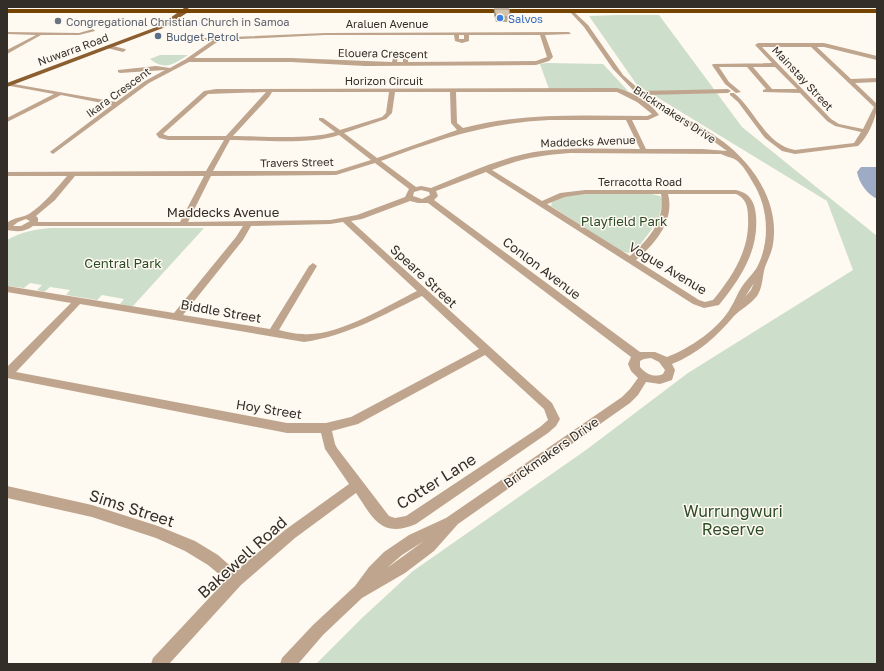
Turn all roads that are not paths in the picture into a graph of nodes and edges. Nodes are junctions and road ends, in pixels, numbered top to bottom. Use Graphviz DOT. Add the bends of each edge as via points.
graph roads {
  1 [pos="572,9"];
  2 [pos="7,10"];
  3 [pos="186,10"];
  4 [pos="877,10"];
  5 [pos="582,11"];
  6 [pos="586,26"];
  7 [pos="93,30"];
  8 [pos="7,33"];
  9 [pos="456,33"];
  10 [pos="466,33"];
  11 [pos="542,33"];
  12 [pos="569,33"];
  13 [pos="38,34"];
  14 [pos="205,39"];
  15 [pos="218,39"];
  16 [pos="812,45"];
  17 [pos="110,46"];
  18 [pos="123,50"];
  19 [pos="7,52"];
  20 [pos="877,58"];
  21 [pos="188,60"];
  22 [pos="394,64"];
  23 [pos="405,64"];
  24 [pos="749,65"];
  25 [pos="777,65"];
  26 [pos="169,69"];
  27 [pos="120,71"];
  28 [pos="877,80"];
  29 [pos="850,81"];
  30 [pos="728,83"];
  31 [pos="8,84"];
  32 [pos="270,90"];
  33 [pos="392,90"];
  34 [pos="453,90"];
  35 [pos="802,91"];
  36 [pos="61,93"];
  37 [pos="641,93"];
  38 [pos="732,93"];
  39 [pos="118,104"];
  40 [pos="877,107"];
  41 [pos="628,118"];
  42 [pos="320,119"];
  43 [pos="7,120"];
  44 [pos="462,131"];
  45 [pos="864,131"];
  46 [pos="340,133"];
  47 [pos="228,138"];
  48 [pos="718,140"];
  49 [pos="644,151"];
  50 [pos="702,151"];
  51 [pos="53,152"];
  52 [pos="377,160"];
  53 [pos="739,160"];
  54 [pos="486,169"];
  55 [pos="7,174"];
  56 [pos="73,174"];
  57 [pos="208,174"];
  58 [pos="414,189"];
  59 [pos="432,190"];
  60 [pos="664,192"];
  61 [pos="411,198"];
  62 [pos="429,200"];
  63 [pos="541,204"];
  64 [pos="31,220"];
  65 [pos="345,220"];
  66 [pos="11,224"];
  67 [pos="183,224"];
  68 [pos="248,224"];
  69 [pos="7,235"];
  70 [pos="630,260"];
  71 [pos="313,266"];
  72 [pos="7,289"];
  73 [pos="423,292"];
  74 [pos="78,301"];
  75 [pos="716,303"];
  76 [pos="176,317"];
  77 [pos="272,334"];
  78 [pos="486,350"];
  79 [pos="638,356"];
  80 [pos="666,362"];
  81 [pos="7,374"];
  82 [pos="644,377"];
  83 [pos="326,428"];
  84 [pos="357,485"];
  85 [pos="7,492"];
  86 [pos="236,580"];
  87 [pos="159,664"];
  88 [pos="288,664"];
  1 -- 3 [label="highway"];
  1 -- 5 [label="highway"];
  1 -- 6 [label="street, Brickmakers Drive"];
  2 -- 3 [label="highway"];
  3 -- 17 [label="main road, Nuwarra Road" via="168,24"];
  4 -- 5 [label="highway"];
  4 -- 5 [label="highway" via="606,12 588,15"];
  5 -- 6 [label="street, Brickmakers Drive"];
  6 -- 37 [label="street, Brickmakers Drive" via="623,78"];
  7 -- 13 [label="street" via="79,34"];
  8 -- 13 [label="street"];
  9 -- 10 [label="street, Araluen Avenue"];
  9 -- 10 [label="street" via="457,40 462,41 466,40"];
  9 -- 15 [label="street, Araluen Avenue" via="313,34"];
  10 -- 11 [label="street, Araluen Avenue"];
  11 -- 12 [label="street, Araluen Avenue"];
  11 -- 23 [label="street, Elouera Crescent" via="550,57 540,62"];
  13 -- 19 [label="street" via="37,38"];
  14 -- 15 [label="street, Araluen Avenue"];
  15 -- 21 [label="street, Ikara Crescent"];
  16 -- 20 [label="street" via="824,45"];
  16 -- 25 [label="street, Mainstay Street" via="758,45"];
  16 -- 29 [label="street"];
  17 -- 18 [label="street"];
  17 -- 31 [label="main road, Nuwarra Road"];
  21 -- 22 [label="street, Elouera Crescent"];
  21 -- 26 [label="street, Ikara Crescent"];
  22 -- 23 [label="street, Elouera Crescent"];
  22 -- 23 [label="street" via="396,55 402,54 406,56"];
  24 -- 25 [label="street"];
  24 -- 30 [label="street" via="715,65"];
  24 -- 35 [label="street" via="767,91"];
  25 -- 35 [label="street, Mainstay Street"];
  26 -- 27 [label="street"];
  26 -- 39 [label="street, Ikara Crescent"];
  28 -- 29 [label="street"];
  29 -- 40 [label="street"];
  30 -- 38 [label="street"];
  30 -- 38 [label="street"];
  31 -- 36 [label="street"];
  32 -- 33 [label="street, Horizon Circuit"];
  32 -- 47 [label="street"];
  32 -- 47 [label="street, Horizon Circuit" via="206,92 160,134 163,138"];
  33 -- 34 [label="street, Horizon Circuit"];
  33 -- 46 [label="street" via="386,117"];
  34 -- 41 [label="street, Horizon Circuit" via="620,91 627,93 656,114 651,118"];
  34 -- 44 [label="street" via="454,123"];
  35 -- 45 [label="street, Mainstay Street" via="833,123"];
  36 -- 39 [label="street"];
  36 -- 43 [label="street"];
  37 -- 38 [label="street"];
  37 -- 48 [label="street, Brickmakers Drive"];
  38 -- 45 [label="street" via="767,137 781,148 795,152 856,145"];
  39 -- 51 [label="street, Ikara Crescent"];
  40 -- 45 [label="street"];
  41 -- 44 [label="street, Travers Street" via="527,119"];
  41 -- 49 [label="street"];
  42 -- 46 [label="street"];
  44 -- 52 [label="street, Travers Street"];
  46 -- 47 [label="street" via="316,138"];
  46 -- 52 [label="street"];
  47 -- 57 [label="street"];
  48 -- 50 [label="street, Maddecks Avenue" via="717,148"];
  48 -- 53 [label="street, Brickmakers Drive"];
  49 -- 50 [label="street, Maddecks Avenue"];
  49 -- 54 [label="street, Maddecks Avenue" via="541,153"];
  50 -- 53 [label="street, Maddecks Avenue" via="722,152"];
  52 -- 57 [label="street, Travers Street" via="344,172 327,174"];
  52 -- 58 [label="street"];
  53 -- 80 [label="street, Brickmakers Drive" via="757,184 768,210 768,248 760,270 759,283 752,296 707,340 697,348"];
  54 -- 59 [label="street, Maddecks Avenue"];
  54 -- 63 [label="street, Vogue Avenue"];
  55 -- 56 [label="street, Travers Street"];
  56 -- 57 [label="street, Travers Street"];
  56 -- 64 [label="street"];
  57 -- 67 [label="street"];
  58 -- 59 [label="street"];
  58 -- 61 [label="street" via="409,194"];
  59 -- 62 [label="street" via="434,196"];
  60 -- 63 [label="street, Terracotta Road" via="576,192"];
  60 -- 70 [label="street" via="667,202 662,221 653,237"];
  60 -- 75 [label="street, Terracotta Road" via="732,192 748,198 753,224 751,242 736,276"];
  61 -- 62 [label="street" via="418,201"];
  61 -- 65 [label="street, Maddecks Avenue" via="373,213"];
  62 -- 79 [label="street, Conlon Avenue"];
  63 -- 70 [label="street, Vogue Avenue"];
  64 -- 66 [label="street" via="22,229"];
  64 -- 67 [label="street, Maddecks Avenue"];
  65 -- 68 [label="street, Maddecks Avenue"];
  65 -- 73 [label="street, Speare Street"];
  66 -- 69 [label="street"];
  67 -- 68 [label="street, Maddecks Avenue"];
  68 -- 76 [label="street" via="240,238"];
  70 -- 75 [label="street, Vogue Avenue" via="696,302 704,305"];
  71 -- 77 [label="street"];
  72 -- 74 [label="street, Biddle Street"];
  73 -- 77 [label="street, Biddle Street" via="332,334 304,338"];
  73 -- 78 [label="street, Speare Street"];
  74 -- 76 [label="street, Biddle Street"];
  74 -- 81 [label="street"];
  76 -- 77 [label="street, Biddle Street"];
  78 -- 83 [label="street, Hoy Street" via="366,416"];
  78 -- 84 [label="street, Cotter Lane" via="548,406 554,419 552,423 404,523 390,524 381,518"];
  79 -- 80 [label="street" via="652,355"];
  79 -- 82 [label="street" via="634,366"];
  80 -- 82 [label="street" via="670,370 668,377 660,380"];
  81 -- 83 [label="street, Hoy Street" via="287,428"];
  82 -- 88 [label="street, Brickmakers Drive" via="626,400 452,521 429,546 400,568 357,593 318,630"];
  83 -- 84 [label="street, Cotter Lane" via="329,445"];
  84 -- 86 [label="street, Bakewell Road" via="290,534"];
  85 -- 86 [label="street, Sims Street" via="92,511 158,532 214,560"];
  86 -- 87 [label="street, Bakewell Road"];
}
